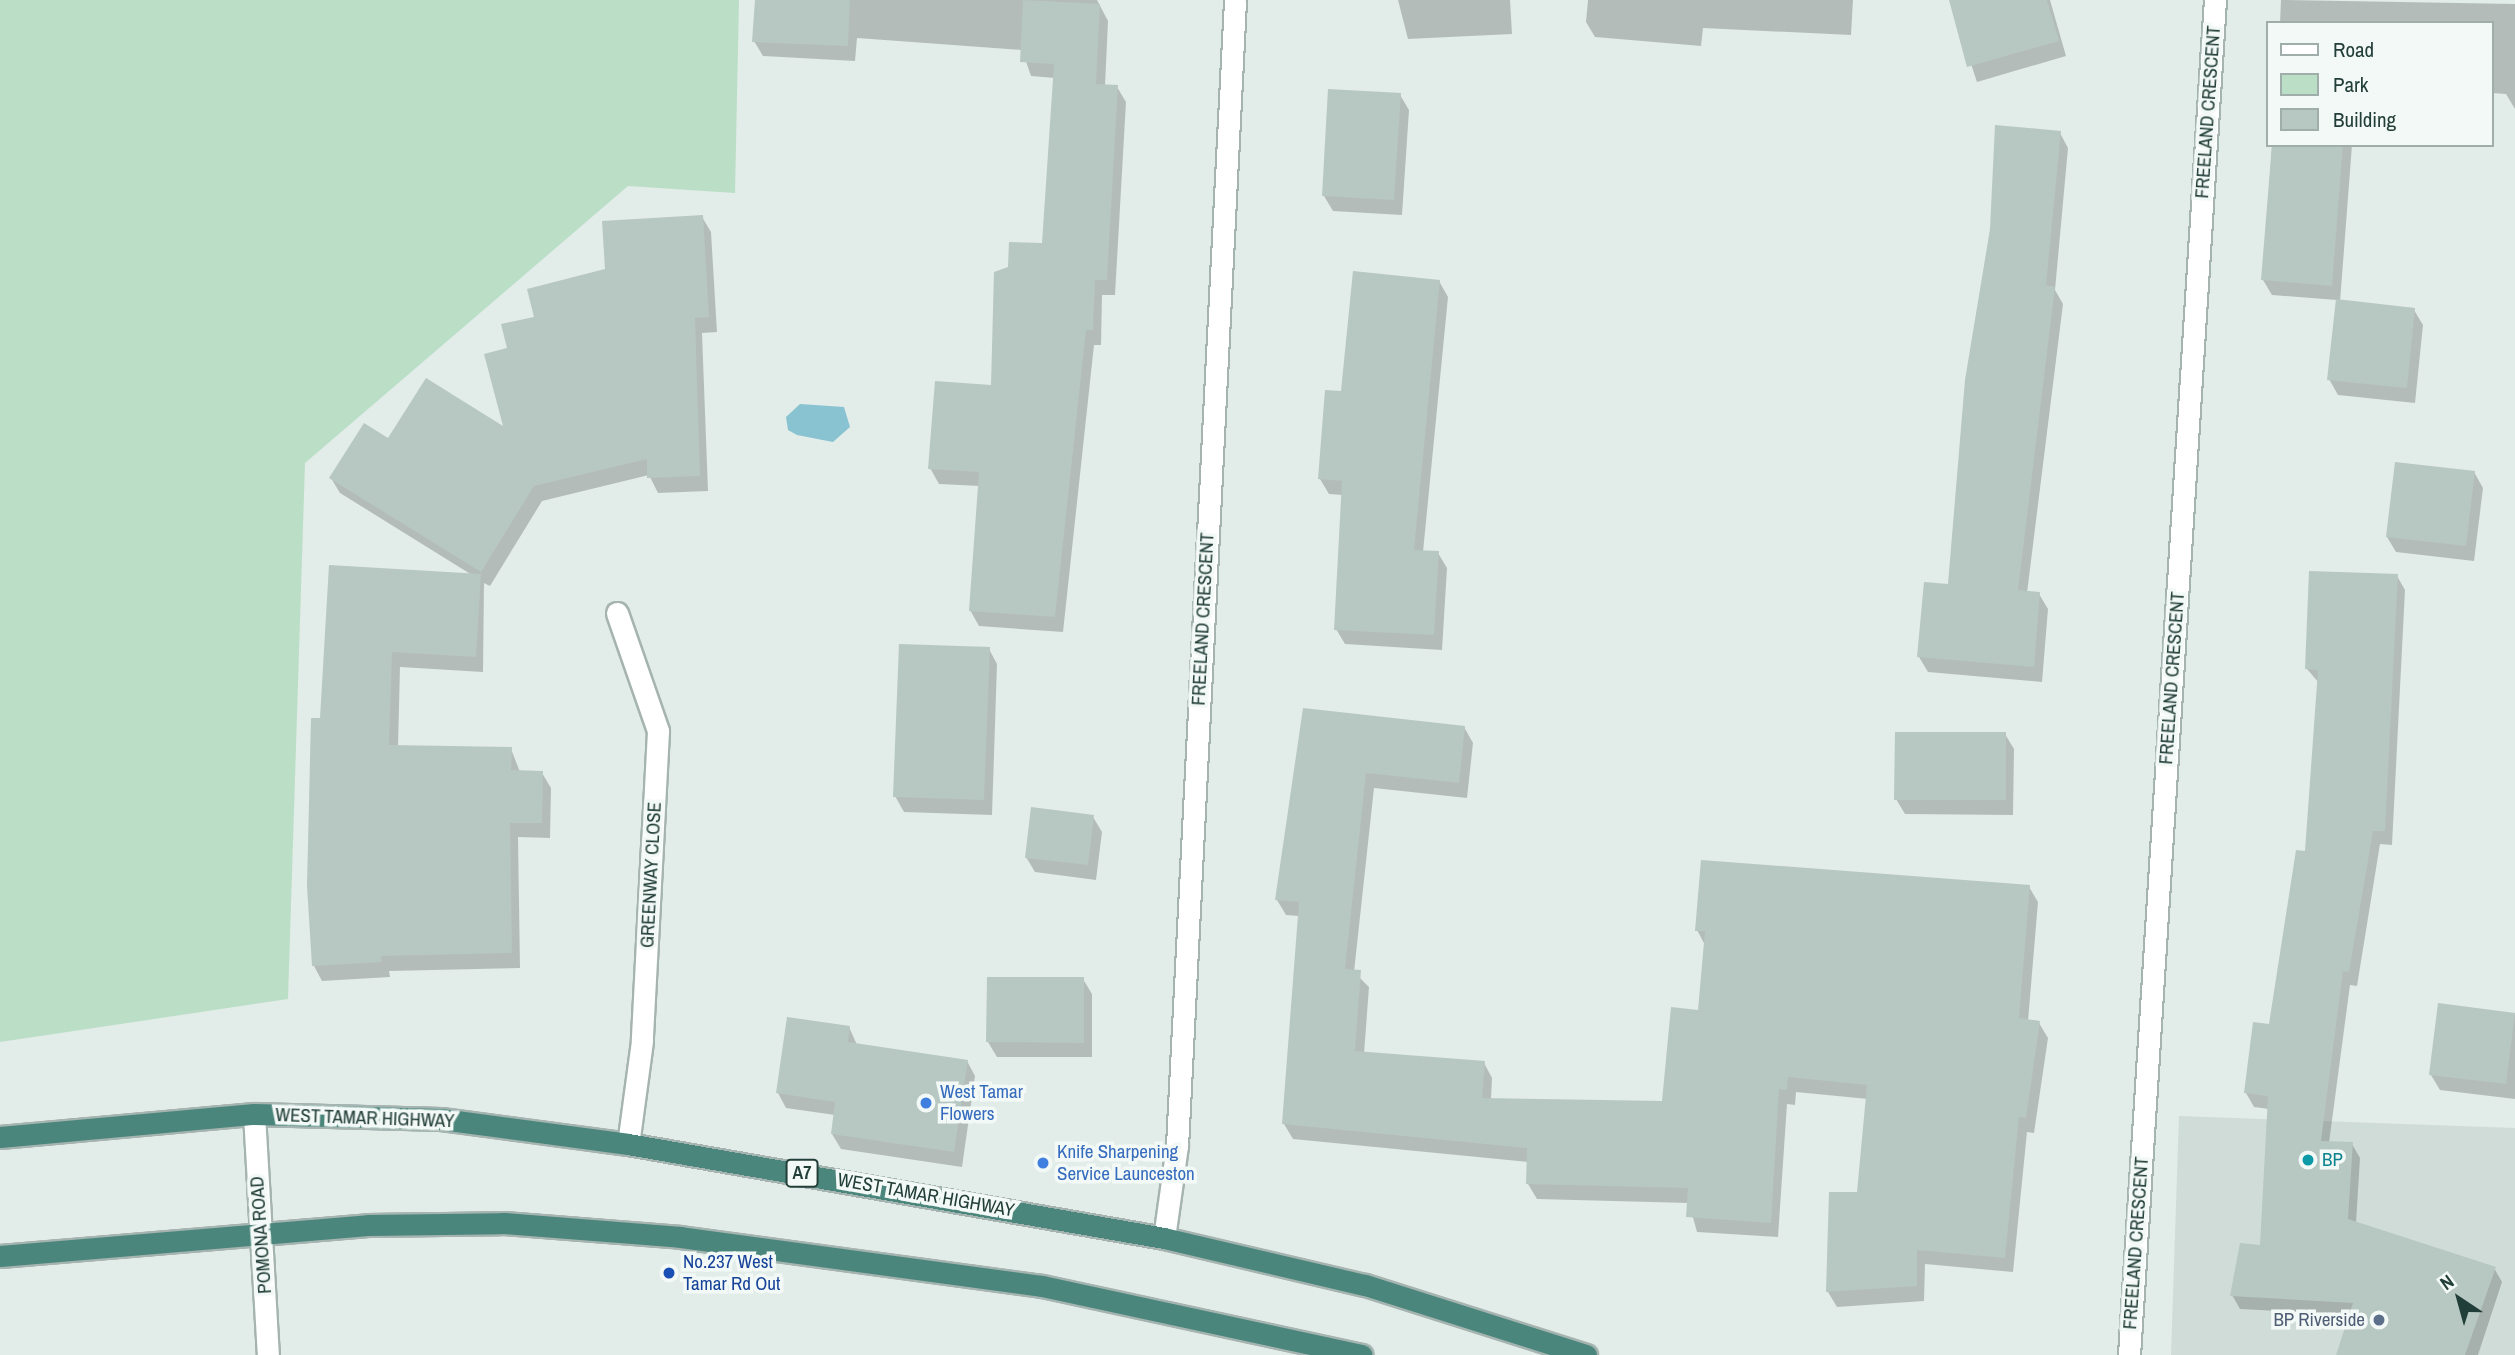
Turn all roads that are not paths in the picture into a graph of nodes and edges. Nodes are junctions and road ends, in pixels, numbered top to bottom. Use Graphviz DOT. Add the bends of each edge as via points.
graph roads {
  1 [pos="1235,0"];
  2 [pos="2215,0"];
  3 [pos="617,613"];
  4 [pos="254,1114"];
  5 [pos="0,1137"];
  6 [pos="628,1144"];
  7 [pos="259,1236"];
  8 [pos="1164,1238"];
  9 [pos="0,1256"];
  10 [pos="268,1355"];
  11 [pos="1362,1355"];
  12 [pos="1586,1355"];
  13 [pos="2129,1355"];
  1 -- 8 [label="street, FREELAND CRESCENT" via="1177,1146"];
  2 -- 13 [label="street, FREELAND CRESCENT"];
  3 -- 6 [label="street, GREENWAY CLOSE" via="658,732 642,1041"];
  4 -- 5 [label="highway, WEST TAMAR HIGHWAY / A7"];
  4 -- 6 [label="highway, WEST TAMAR HIGHWAY / A7" via="441,1119"];
  4 -- 7 [label="street, POMONA ROAD"];
  6 -- 8 [label="highway, WEST TAMAR HIGHWAY / A7"];
  7 -- 9 [label="highway"];
  7 -- 10 [label="street, POMONA ROAD"];
  7 -- 11 [label="highway" via="368,1225 504,1223 680,1237 1042,1286"];
  8 -- 12 [label="highway, WEST TAMAR HIGHWAY / A7" via="1365,1285"];
}
